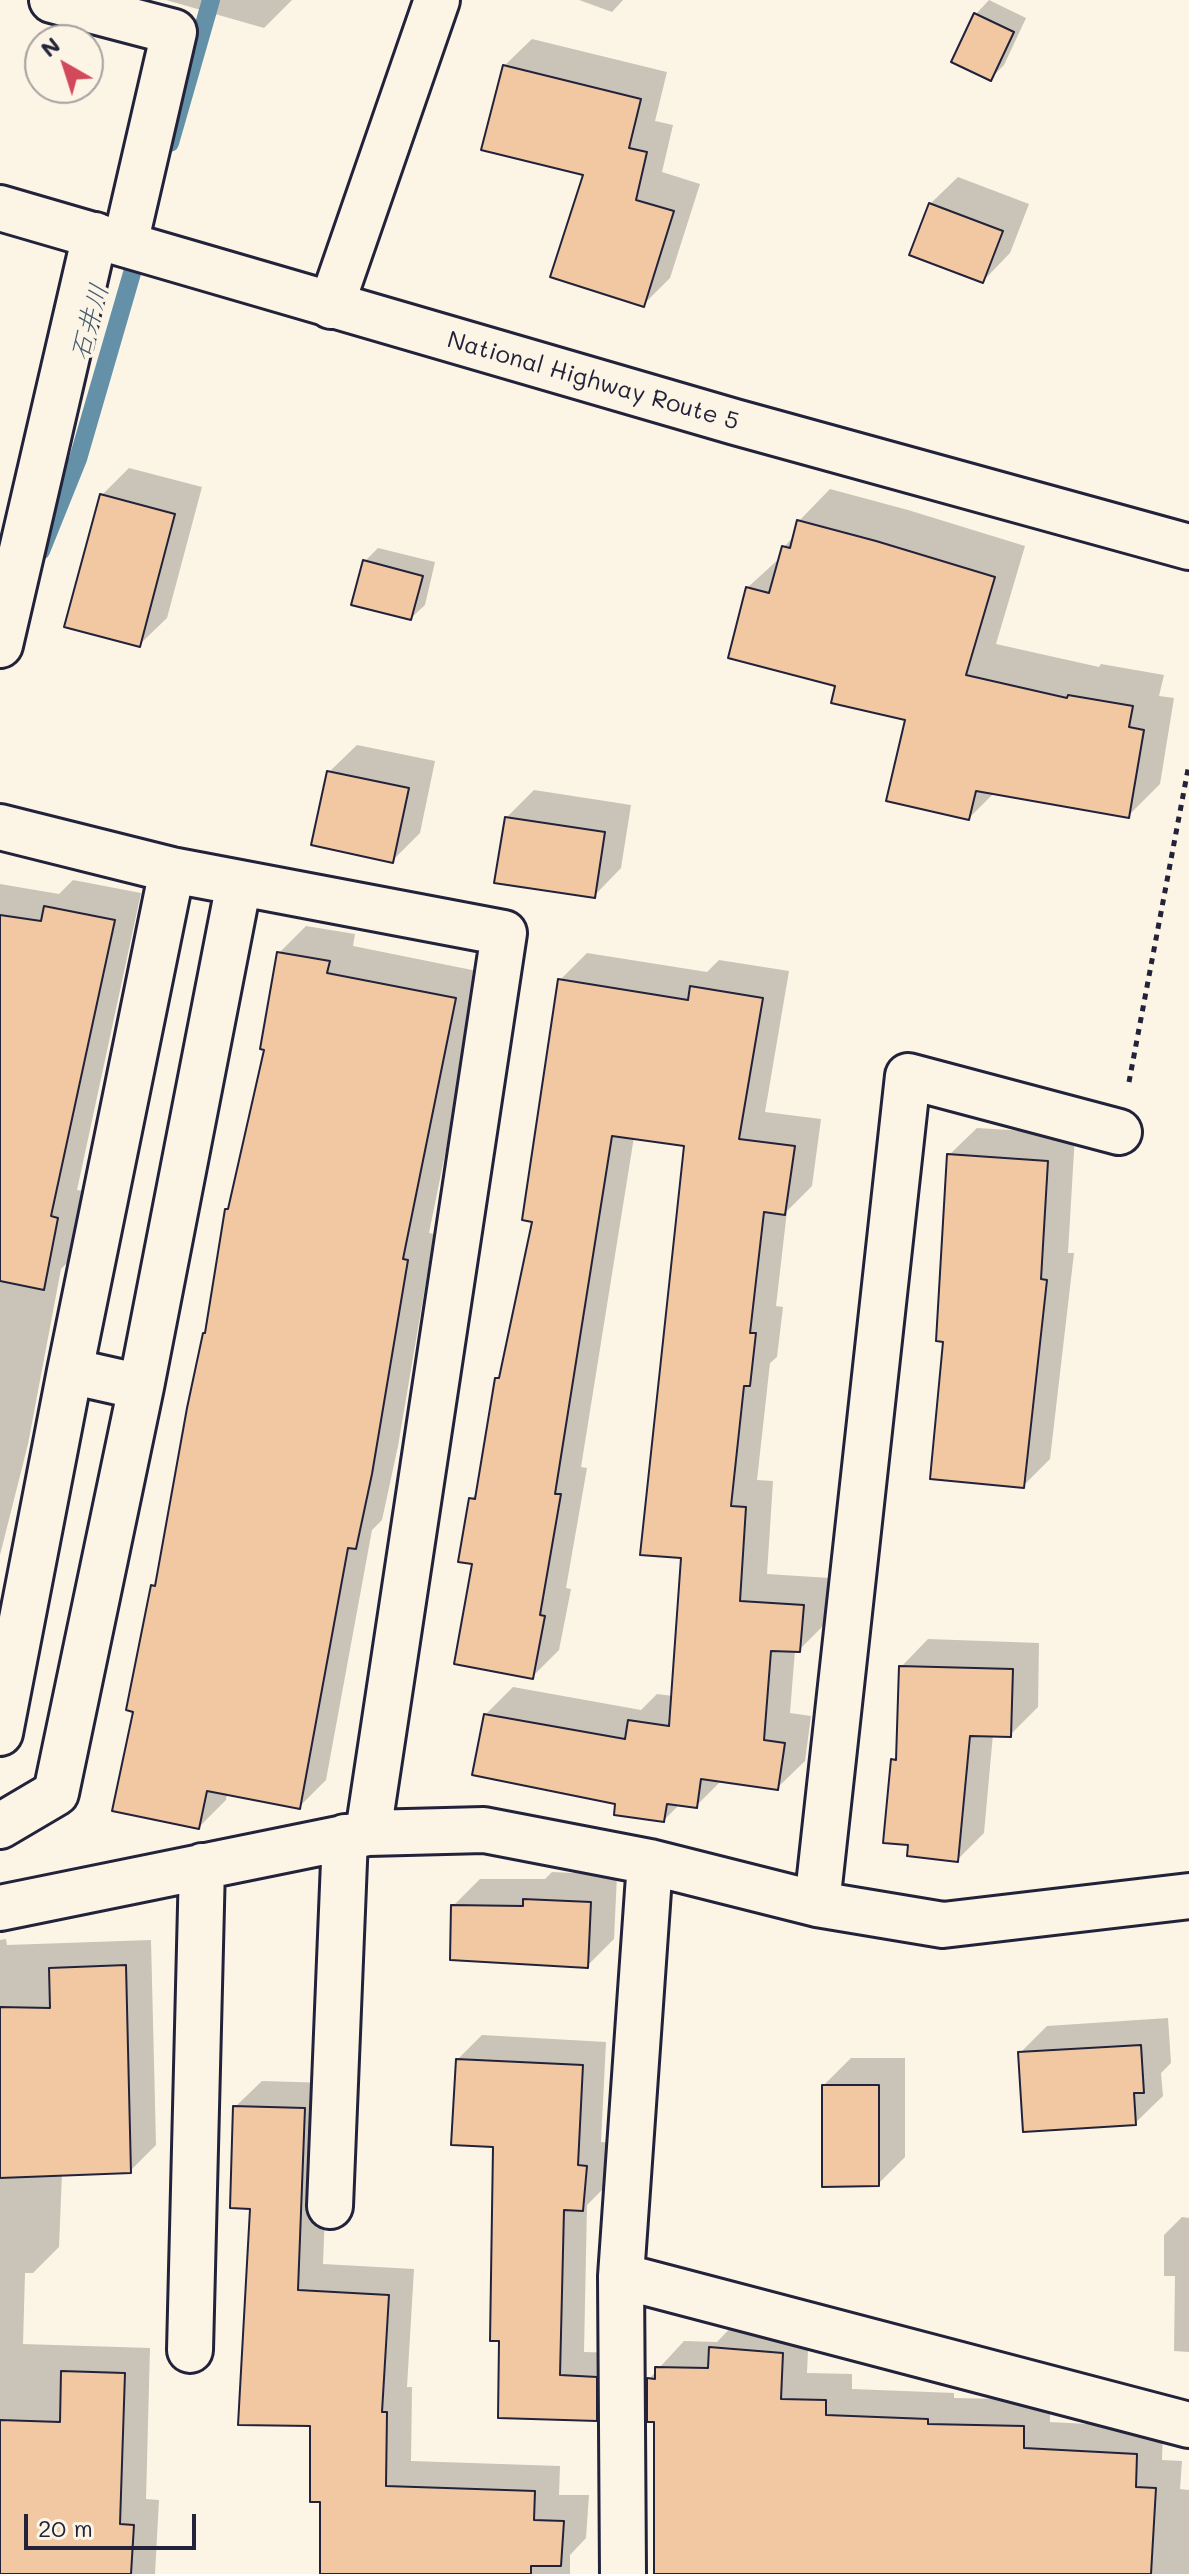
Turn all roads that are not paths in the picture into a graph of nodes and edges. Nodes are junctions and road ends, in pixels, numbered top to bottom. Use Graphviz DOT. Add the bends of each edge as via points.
graph roads {
  1 [pos="52,0"];
  2 [pos="437,0"];
  3 [pos="0,208"];
  4 [pos="110,240"];
  5 [pos="331,306"];
  6 [pos="1189,547"];
  7 [pos="0,645"];
  8 [pos="0,827"];
  9 [pos="172,870"];
  10 [pos="239,883"];
  11 [pos="1119,1132"];
  12 [pos="70,1371"];
  13 [pos="141,1387"];
  14 [pos="0,1733"];
  15 [pos="0,1826"];
  16 [pos="356,1835"];
  17 [pos="650,1862"];
  18 [pos="202,1866"];
  19 [pos="1189,1896"];
  20 [pos="817,1904"];
  21 [pos="0,1908"];
  22 [pos="330,2206"];
  23 [pos="621,2276"];
  24 [pos="190,2350"];
  25 [pos="1189,2425"];
  26 [pos="623,2574"];
  1 -- 4 [label="main road" via="174,32"];
  2 -- 5 [label="main road"];
  3 -- 4 [label="main road, National Highway Route 5"];
  4 -- 5 [label="main road, National Highway Route 5"];
  4 -- 7 [label="main road"];
  5 -- 6 [label="main road, National Highway Route 5"];
  8 -- 9 [label="main road"];
  9 -- 10 [label="main road"];
  9 -- 12 [label="main road"];
  10 -- 13 [label="main road"];
  10 -- 16 [label="main road" via="504,933"];
  11 -- 20 [label="main road" via="908,1076"];
  12 -- 13 [label="main road"];
  12 -- 14 [label="main road"];
  13 -- 15 [label="main road" via="56,1793"];
  16 -- 17 [label="main road" via="484,1830"];
  16 -- 18 [label="main road"];
  16 -- 22 [label="main road"];
  17 -- 20 [label="main road"];
  17 -- 23 [label="main road"];
  18 -- 21 [label="main road"];
  18 -- 24 [label="main road"];
  19 -- 20 [label="main road" via="943,1925"];
  23 -- 25 [label="main road"];
  23 -- 26 [label="main road"];
}
